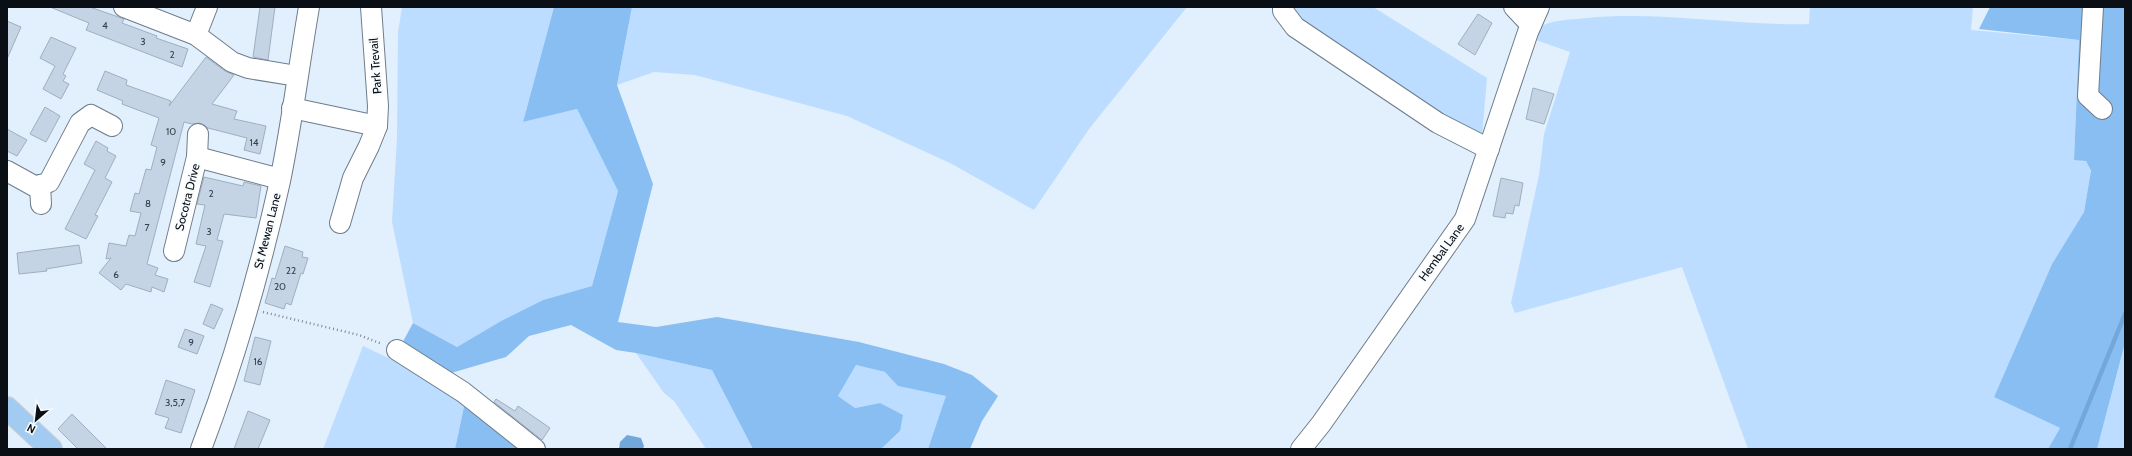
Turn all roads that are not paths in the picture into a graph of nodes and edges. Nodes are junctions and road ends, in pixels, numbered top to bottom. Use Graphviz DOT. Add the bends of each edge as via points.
graph roads {
  1 [pos="124,7"];
  2 [pos="207,7"];
  3 [pos="309,7"];
  4 [pos="371,7"];
  5 [pos="1283,7"];
  6 [pos="1514,7"];
  7 [pos="1539,7"];
  8 [pos="2094,7"];
  9 [pos="1531,25"];
  10 [pos="196,35"];
  11 [pos="297,76"];
  12 [pos="292,108"];
  13 [pos="2102,109"];
  14 [pos="112,126"];
  15 [pos="377,126"];
  16 [pos="198,134"];
  17 [pos="1489,149"];
  18 [pos="197,156"];
  19 [pos="7,171"];
  20 [pos="280,180"];
  21 [pos="340,223"];
  22 [pos="175,254"];
  23 [pos="397,350"];
  24 [pos="9,415"];
  25 [pos="51,449"];
  26 [pos="201,449"];
  27 [pos="535,449"];
  28 [pos="1301,449"];
  1 -- 10 [label="street"];
  2 -- 10 [label="street"];
  3 -- 11 [label="street, St Mewan Lane"];
  4 -- 15 [label="street, Park Trevail" via="378,106"];
  5 -- 17 [label="street" via="1295,28 1438,123"];
  6 -- 9 [label="street"];
  7 -- 9 [label="street, Hembal Lane"];
  8 -- 13 [label="street" via="2088,96"];
  9 -- 17 [label="street, Hembal Lane"];
  10 -- 11 [label="street" via="232,62 248,68"];
  11 -- 12 [label="street, St Mewan Lane"];
  12 -- 15 [label="street"];
  12 -- 20 [label="street, St Mewan Lane"];
  14 -- 19 [label="street" via="91,115 80,123 41,195 36,187"];
  15 -- 21 [label="street, Park Trevail" via="370,146 353,178"];
  16 -- 18 [label="street"];
  17 -- 28 [label="street, Hembal Lane" via="1465,219"];
  18 -- 20 [label="street, Socotra Drive"];
  18 -- 22 [label="street, Socotra Drive"];
  20 -- 26 [label="street, St Mewan Lane" via="247,308"];
  23 -- 27 [label="street" via="463,392"];
  24 -- 25 [label="main road"];
}
